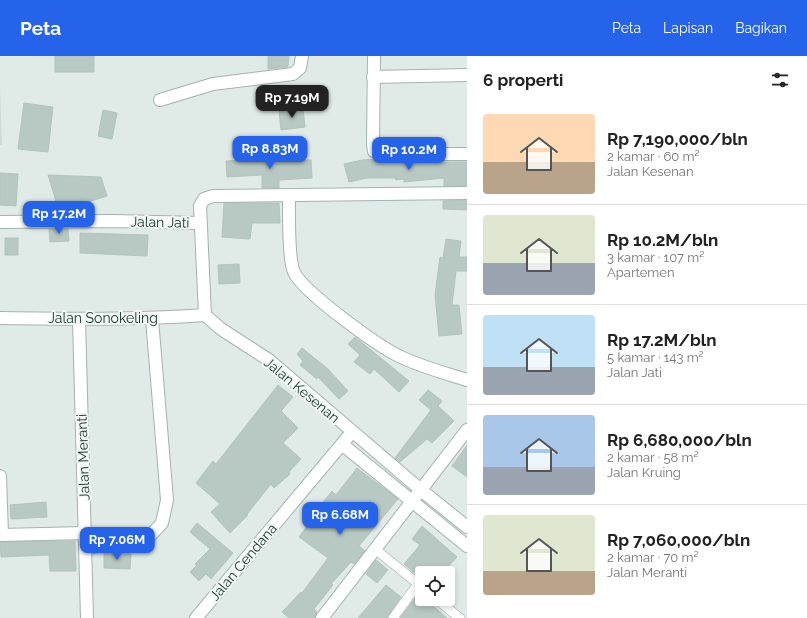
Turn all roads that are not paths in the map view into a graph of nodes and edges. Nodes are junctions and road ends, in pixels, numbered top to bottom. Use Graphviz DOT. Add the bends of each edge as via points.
graph roads {
  1 [pos="302,56"];
  2 [pos="374,56"];
  3 [pos="467,75"];
  4 [pos="373,77"];
  5 [pos="160,100"];
  6 [pos="467,154"];
  7 [pos="467,193"];
  8 [pos="289,196"];
  9 [pos="0,222"];
  10 [pos="200,223"];
  11 [pos="205,315"];
  12 [pos="0,318"];
  13 [pos="152,319"];
  14 [pos="79,320"];
  15 [pos="467,380"];
  16 [pos="352,432"];
  17 [pos="465,438"];
  18 [pos="342,445"];
  19 [pos="0,476"];
  20 [pos="421,490"];
  21 [pos="411,502"];
  22 [pos="467,527"];
  23 [pos="85,534"];
  24 [pos="1,535"];
  25 [pos="467,546"];
  26 [pos="86,548"];
  27 [pos="374,549"];
  28 [pos="415,582"];
  29 [pos="415,592"];
  30 [pos="445,606"];
  31 [pos="87,618"];
  32 [pos="196,618"];
  33 [pos="322,618"];
  34 [pos="392,618"];
  35 [pos="460,618"];
  1 -- 5 [label="street" via="300,68 293,74 213,84"];
  2 -- 4 [label="street"];
  3 -- 4 [label="street"];
  4 -- 6 [label="street" via="374,151 395,154"];
  7 -- 8 [label="street"];
  8 -- 10 [label="street" via="208,197 201,203"];
  8 -- 15 [label="street" via="293,270 306,288 400,357"];
  9 -- 10 [label="street, Jalan Jati"];
  10 -- 11 [label="street"];
  11 -- 13 [label="street, Jalan Sonokeling"];
  11 -- 16 [label="street, Jalan Kesenan" via="269,360"];
  12 -- 14 [label="street, Jalan Sonokeling"];
  13 -- 14 [label="street, Jalan Sonokeling"];
  13 -- 26 [label="street" via="167,500 162,523 148,538"];
  14 -- 23 [label="street, Jalan Meranti"];
  16 -- 18 [label="street, Jalan Cendana"];
  16 -- 20 [label="street, Jalan Kesenan"];
  17 -- 20 [label="street"];
  18 -- 21 [label="street"];
  18 -- 32 [label="street, Jalan Cendana"];
  19 -- 24 [label="street"];
  20 -- 21 [label="street"];
  20 -- 22 [label="street, Jalan Kesenan"];
  21 -- 25 [label="street"];
  21 -- 27 [label="street"];
  23 -- 24 [label="street"];
  23 -- 26 [label="street, Jalan Meranti"];
  26 -- 31 [label="street, Jalan Meranti"];
  27 -- 28 [label="street"];
  27 -- 33 [label="street"];
  29 -- 34 [label="street"];
  30 -- 35 [label="street"];
}
